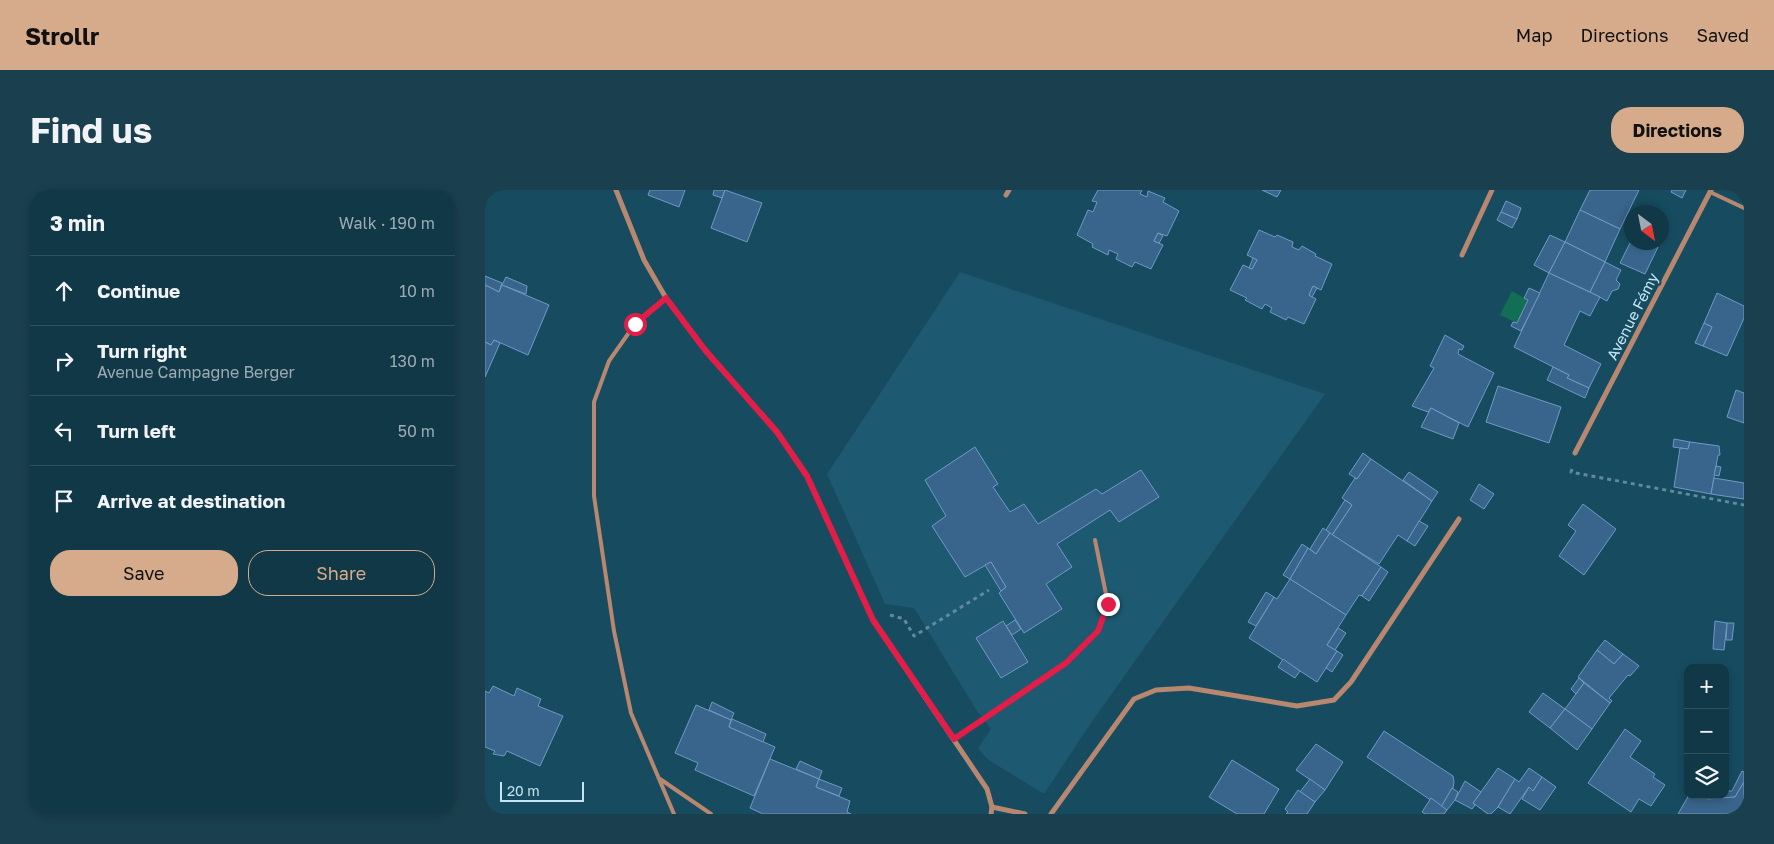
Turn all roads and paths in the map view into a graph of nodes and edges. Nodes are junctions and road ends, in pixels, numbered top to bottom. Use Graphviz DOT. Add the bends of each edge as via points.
graph roads {
  1 [pos="616,190"];
  2 [pos="1492,190"];
  3 [pos="1711,191"];
  4 [pos="1744,208"];
  5 [pos="1462,255"];
  6 [pos="666,298"];
  7 [pos="1575,453"];
  8 [pos="1744,505"];
  9 [pos="1459,519"];
  10 [pos="1095,540"];
  11 [pos="989,590"];
  12 [pos="873,620"];
  13 [pos="954,739"];
  14 [pos="660,779"];
  15 [pos="992,807"];
  16 [pos="674,814"];
  17 [pos="711,814"];
  18 [pos="991,814"];
  19 [pos="1025,814"];
  20 [pos="1051,814"];
  1 -- 6 [label="street" via="644,260"];
  2 -- 5 [label="street"];
  3 -- 4 [label="lane"];
  3 -- 7 [label="street, Avenue Fémy"];
  6 -- 12 [label="street" via="705,350 777,432 807,476"];
  6 -- 14 [label="lane" via="635,324 609,361 594,402 593,496 614,631 631,713"];
  7 -- 8 [label="path" via="1571,472"];
  9 -- 20 [label="street" via="1351,682 1334,700 1297,706 1189,688 1156,690 1134,699"];
  10 -- 13 [label="lane" via="1108,604 1098,631 1066,663"];
  11 -- 12 [label="path" via="914,636 904,619 886,615"];
  12 -- 13 [label="street"];
  13 -- 15 [label="street" via="987,790"];
  14 -- 16 [label="lane"];
  14 -- 17 [label="lane"];
  15 -- 18 [label="street"];
  15 -- 19 [label="street"];
}
